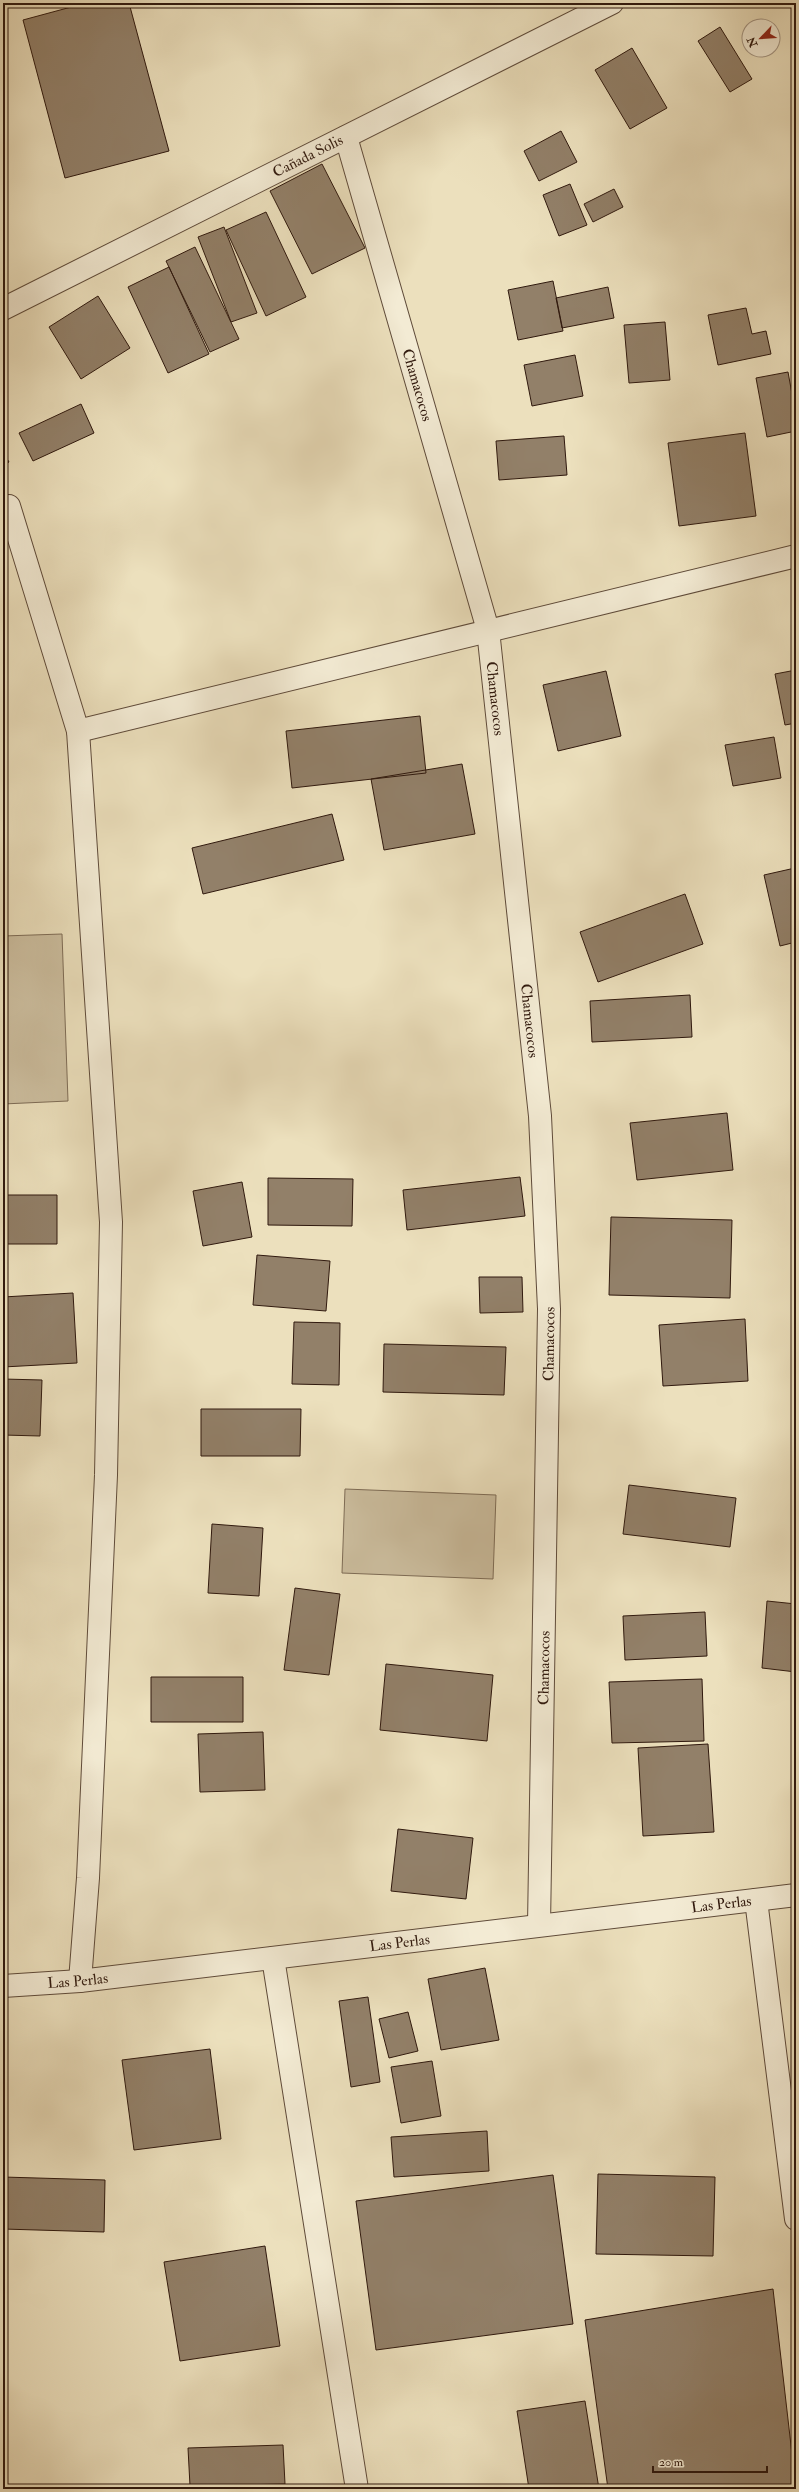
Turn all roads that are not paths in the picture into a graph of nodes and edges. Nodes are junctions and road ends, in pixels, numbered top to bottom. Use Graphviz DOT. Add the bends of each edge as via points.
graph roads {
  1 [pos="612,3"];
  2 [pos="346,137"];
  3 [pos="3,309"];
  4 [pos="9,506"];
  5 [pos="796,556"];
  6 [pos="488,630"];
  7 [pos="78,732"];
  8 [pos="796,1895"];
  9 [pos="756,1900"];
  10 [pos="540,1925"];
  11 [pos="273,1958"];
  12 [pos="80,1981"];
  13 [pos="3,1986"];
  14 [pos="796,2219"];
  15 [pos="357,2489"];
  1 -- 2 [label="street, Cañada Solis"];
  2 -- 3 [label="street, Cañada Solis"];
  2 -- 6 [label="street, Chamacocos"];
  4 -- 7 [label="street"];
  5 -- 6 [label="street"];
  6 -- 7 [label="street"];
  6 -- 10 [label="street, Chamacocos" via="540,1116 549,1309"];
  7 -- 12 [label="street" via="111,1222 106,1476 88,1878"];
  8 -- 9 [label="street, Las Perlas"];
  9 -- 10 [label="street, Las Perlas"];
  9 -- 14 [label="street"];
  10 -- 11 [label="street, Las Perlas"];
  11 -- 12 [label="street, Las Perlas"];
  11 -- 15 [label="street"];
  12 -- 13 [label="street, Las Perlas"];
}
